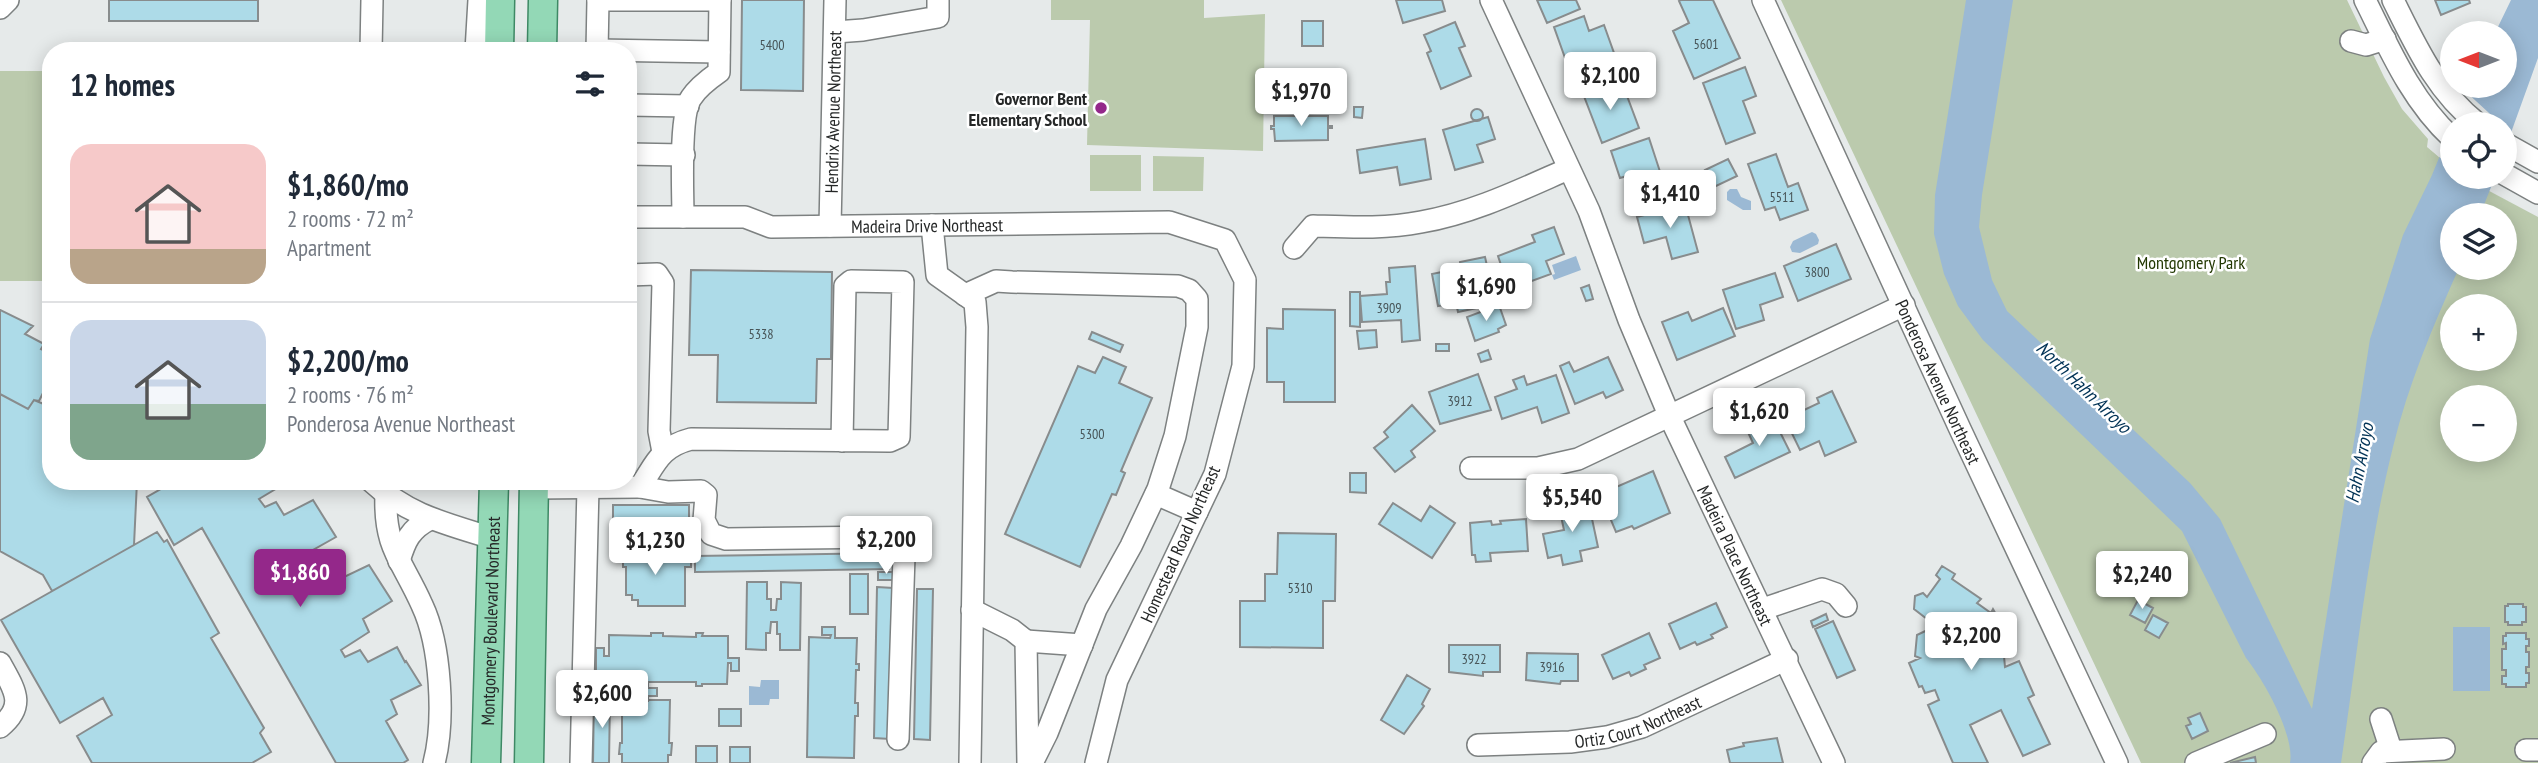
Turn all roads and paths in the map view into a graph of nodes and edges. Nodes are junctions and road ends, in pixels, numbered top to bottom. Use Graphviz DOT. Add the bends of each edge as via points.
graph roads {
  1 [pos="8,0"];
  2 [pos="372,0"];
  3 [pos="479,0"];
  4 [pos="500,0"];
  5 [pos="543,0"];
  6 [pos="598,0"];
  7 [pos="720,0"];
  8 [pos="835,0"];
  9 [pos="938,0"];
  10 [pos="1491,0"];
  11 [pos="1763,0"];
  12 [pos="2365,0"];
  13 [pos="2393,0"];
  14 [pos="0,8"];
  15 [pos="919,10"];
  16 [pos="835,32"];
  17 [pos="2385,39"];
  18 [pos="2351,41"];
  19 [pos="371,42"];
  20 [pos="477,42"];
  21 [pos="499,42"];
  22 [pos="542,42"];
  23 [pos="597,42"];
  24 [pos="637,51"];
  25 [pos="719,52"];
  26 [pos="637,105"];
  27 [pos="688,106"];
  28 [pos="2465,112"];
  29 [pos="2440,126"];
  30 [pos="2517,150"];
  31 [pos="637,154"];
  32 [pos="684,155"];
  33 [pos="2538,162"];
  34 [pos="1569,169"];
  35 [pos="2517,181"];
  36 [pos="2538,193"];
  37 [pos="637,216"];
  38 [pos="683,217"];
  39 [pos="932,225"];
  40 [pos="830,226"];
  41 [pos="1225,240"];
  42 [pos="1294,248"];
  43 [pos="637,275"];
  44 [pos="937,275"];
  45 [pos="903,282"];
  46 [pos="965,295"];
  47 [pos="1904,305"];
  48 [pos="1670,415"];
  49 [pos="842,441"];
  50 [pos="663,452"];
  51 [pos="1471,468"];
  52 [pos="637,488"];
  53 [pos="640,488"];
  54 [pos="379,490"];
  55 [pos="382,490"];
  56 [pos="494,490"];
  57 [pos="534,490"];
  58 [pos="599,490"];
  59 [pos="1156,494"];
  60 [pos="1197,512"];
  61 [pos="430,519"];
  62 [pos="492,538"];
  63 [pos="399,561"];
  64 [pos="1846,606"];
  65 [pos="1763,609"];
  66 [pos="972,610"];
  67 [pos="1026,641"];
  68 [pos="1082,645"];
  69 [pos="1787,659"];
  70 [pos="0,663"];
  71 [pos="2381,719"];
  72 [pos="0,727"];
  73 [pos="2265,734"];
  74 [pos="898,739"];
  75 [pos="1478,745"];
  76 [pos="2444,749"];
  77 [pos="2391,750"];
  78 [pos="434,763"];
  79 [pos="486,763"];
  80 [pos="529,763"];
  81 [pos="581,763"];
  82 [pos="970,763"];
  83 [pos="1030,763"];
  84 [pos="1096,763"];
  85 [pos="1833,763"];
  86 [pos="2117,763"];
  87 [pos="2196,763"];
  88 [pos="2372,763"];
  1 -- 14 [label="street"];
  2 -- 19 [label="street"];
  3 -- 20 [label="street"];
  4 -- 21 [label="main road"];
  5 -- 22 [label="main road"];
  6 -- 7 [label="street"];
  6 -- 23 [label="street"];
  7 -- 25 [label="street"];
  8 -- 16 [label="street, Hendrix Avenue Northeast"];
  9 -- 15 [label="street" via="938,17"];
  10 -- 34 [label="street, Madeira Place Northeast"];
  11 -- 47 [label="street, Ponderosa Avenue Northeast"];
  12 -- 17 [label="street"];
  13 -- 28 [label="street" via="2425,64"];
  15 -- 16 [label="street"];
  16 -- 40 [label="street, Hendrix Avenue Northeast"];
  17 -- 18 [label="street" via="2366,45"];
  17 -- 29 [label="street"];
  24 -- 25 [label="street"];
  25 -- 27 [label="street" via="719,72"];
  26 -- 27 [label="street"];
  27 -- 32 [label="street"];
  30 -- 33 [label="street"];
  31 -- 32 [label="street"];
  32 -- 38 [label="street"];
  34 -- 42 [label="street" via="1488,204 1422,222 1313,226"];
  34 -- 48 [label="street, Madeira Place Northeast"];
  35 -- 36 [label="street"];
  37 -- 38 [label="street, Madeira Drive Northeast"];
  38 -- 40 [label="street, Madeira Drive Northeast" via="745,217 771,227"];
  39 -- 40 [label="street, Madeira Drive Northeast"];
  39 -- 41 [label="street, Madeira Drive Northeast" via="1169,222"];
  39 -- 44 [label="street"];
  41 -- 60 [label="street, Homestead Road Northeast" via="1245,279 1243,366 1215,474"];
  43 -- 50 [label="street" via="657,274 663,283 659,431"];
  44 -- 45 [label="street"];
  44 -- 46 [label="street"];
  45 -- 49 [label="street" via="899,437"];
  45 -- 49 [label="street" via="851,281 845,286"];
  46 -- 59 [label="street" via="996,281 1189,290 1197,299 1197,327 1175,436"];
  46 -- 66 [label="street" via="975,302 978,327"];
  47 -- 48 [label="street"];
  47 -- 86 [label="street, Ponderosa Avenue Northeast"];
  48 -- 51 [label="street" via="1578,459 1538,468"];
  48 -- 65 [label="street, Madeira Place Northeast"];
  49 -- 50 [label="street" via="691,439 674,443"];
  50 -- 53 [label="street"];
  52 -- 53 [label="street"];
  53 -- 74 [label="street" via="701,491 706,495 704,520 711,534 726,539 884,537 896,543 904,556"];
  54 -- 63 [label="street" via="392,550"];
  55 -- 61 [label="street"];
  56 -- 62 [label="main road, Montgomery Boulevard Northeast"];
  57 -- 80 [label="main road"];
  58 -- 81 [label="street"];
  59 -- 60 [label="street"];
  59 -- 68 [label="street"];
  60 -- 84 [label="street, Homestead Road Northeast" via="1117,680"];
  61 -- 62 [label="street"];
  61 -- 63 [label="street" via="406,539"];
  62 -- 79 [label="main road, Montgomery Boulevard Northeast"];
  63 -- 78 [label="street" via="423,606 435,642 439,673"];
  64 -- 65 [label="street" via="1836,594 1822,589"];
  65 -- 69 [label="street, Madeira Place Northeast"];
  66 -- 67 [label="street"];
  66 -- 82 [label="street"];
  67 -- 68 [label="street"];
  67 -- 83 [label="street"];
  68 -- 83 [label="street"];
  69 -- 75 [label="street, Ortiz Court Northeast" via="1642,727 1607,737"];
  69 -- 85 [label="street, Madeira Place Northeast"];
  70 -- 72 [label="street" via="17,699 15,711"];
  71 -- 77 [label="street"];
  73 -- 87 [label="street"];
  76 -- 77 [label="street"];
  77 -- 88 [label="street" via="2381,752"];
}
